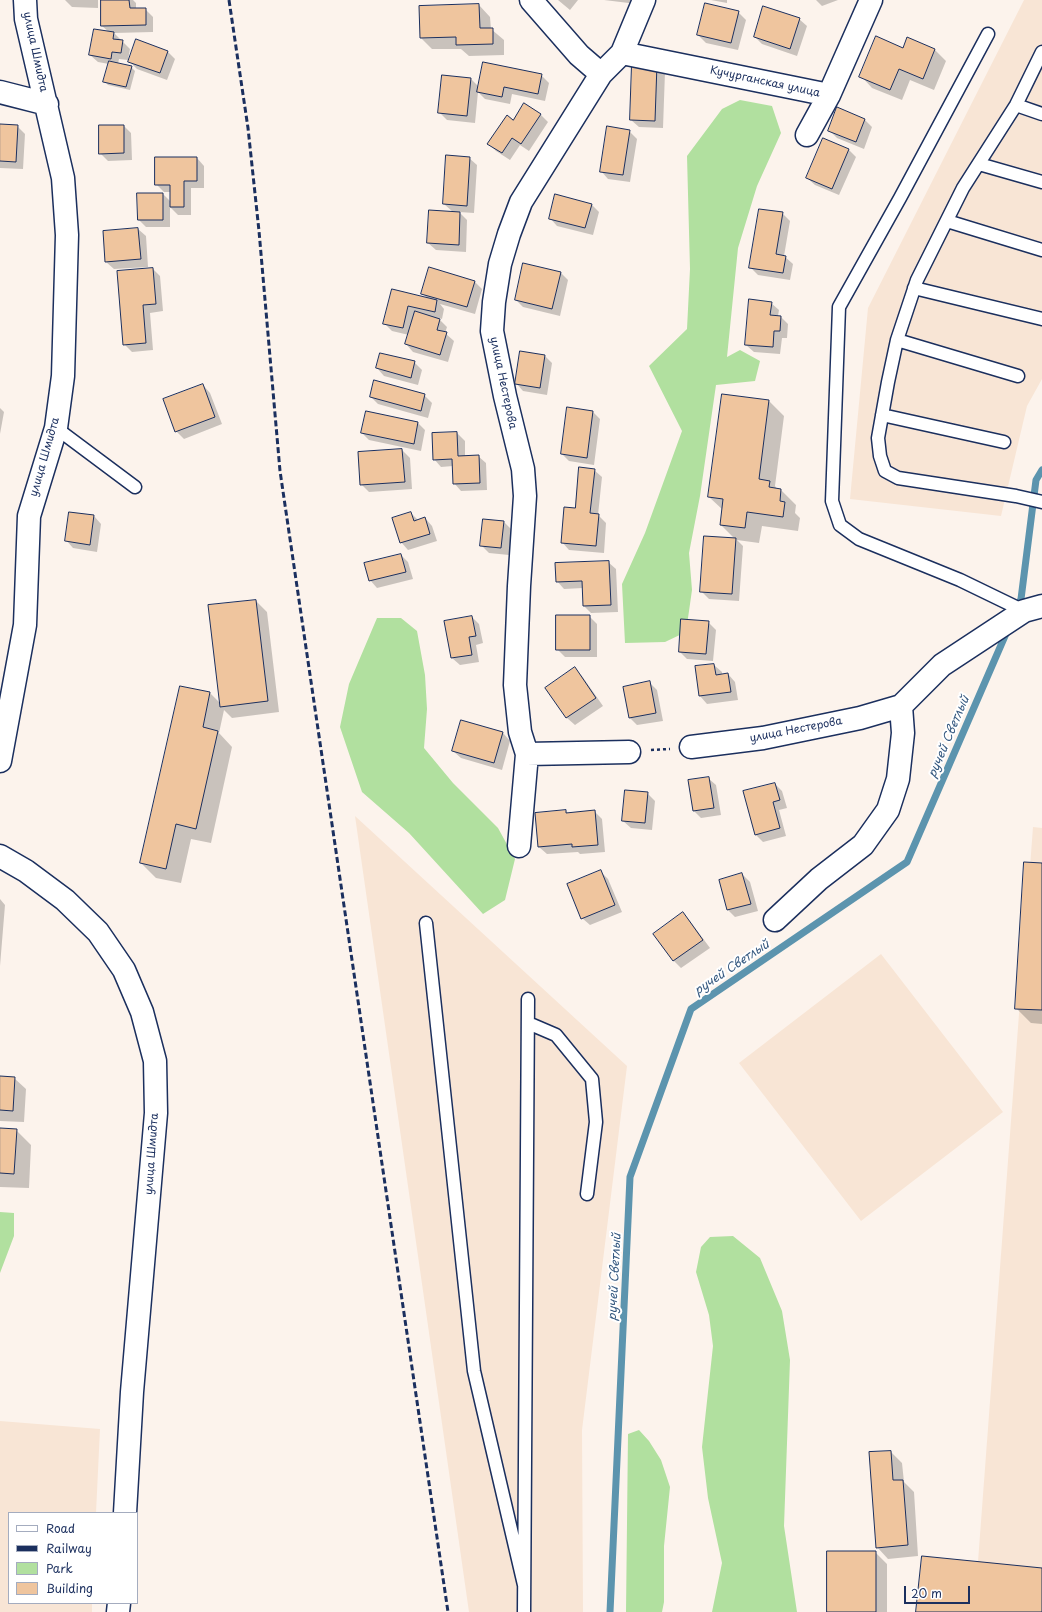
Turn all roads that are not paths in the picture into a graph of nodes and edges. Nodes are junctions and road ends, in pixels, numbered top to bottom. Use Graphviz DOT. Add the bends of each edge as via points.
graph roads {
  1 [pos="25,0"];
  2 [pos="531,0"];
  3 [pos="644,0"];
  4 [pos="871,0"];
  5 [pos="988,34"];
  6 [pos="1042,52"];
  7 [pos="622,53"];
  8 [pos="601,74"];
  9 [pos="0,92"];
  10 [pos="829,96"];
  11 [pos="47,104"];
  12 [pos="1016,105"];
  13 [pos="1042,114"];
  14 [pos="807,135"];
  15 [pos="979,164"];
  16 [pos="1042,182"];
  17 [pos="946,221"];
  18 [pos="1042,250"];
  19 [pos="914,288"];
  20 [pos="1042,319"];
  21 [pos="897,340"];
  22 [pos="1018,376"];
  23 [pos="882,415"];
  24 [pos="56,428"];
  25 [pos="1004,442"];
  26 [pos="135,487"];
  27 [pos="1042,502"];
  28 [pos="1028,609"];
  29 [pos="901,706"];
  30 [pos="690,747"];
  31 [pos="629,752"];
  32 [pos="526,754"];
  33 [pos="0,762"];
  34 [pos="519,846"];
  35 [pos="0,856"];
  36 [pos="775,920"];
  37 [pos="426,923"];
  38 [pos="528,999"];
  39 [pos="528,1023"];
  40 [pos="587,1194"];
  41 [pos="125,1512"];
  42 [pos="524,1585"];
  43 [pos="524,1612"];
  1 -- 11 [label="street, улица Шмидта" via="26,19"];
  2 -- 8 [label="street" via="578,54"];
  3 -- 7 [label="street, улица Нестерова"];
  4 -- 10 [label="street, Кучурганская улица"];
  5 -- 28 [label="lane" via="838,307 832,501 840,525 859,539"];
  6 -- 12 [label="lane"];
  7 -- 8 [label="street, улица Нестерова"];
  7 -- 10 [label="street, Кучурганская улица"];
  8 -- 32 [label="street, улица Нестерова" via="521,202 508,234 494,302 492,331 523,468 525,496 515,685 520,732"];
  9 -- 11 [label="street, улица Шмидта"];
  10 -- 14 [label="street"];
  11 -- 24 [label="street, улица Шмидта" via="63,178 67,235 63,376"];
  12 -- 13 [label="lane"];
  12 -- 15 [label="lane"];
  15 -- 16 [label="lane"];
  15 -- 17 [label="lane"];
  17 -- 18 [label="lane"];
  17 -- 19 [label="lane"];
  19 -- 20 [label="lane"];
  19 -- 21 [label="lane"];
  21 -- 22 [label="lane"];
  21 -- 23 [label="lane"];
  23 -- 25 [label="lane"];
  23 -- 27 [label="lane" via="878,438 885,471 898,478"];
  24 -- 26 [label="lane"];
  24 -- 33 [label="street, улица Шмидта" via="28,516 25,625"];
  28 -- 29 [label="street" via="942,665"];
  29 -- 30 [label="street, улица Нестерова" via="860,718 763,738"];
  29 -- 36 [label="street" via="903,733 898,779 888,810 863,845 819,879"];
  31 -- 32 [label="street"];
  32 -- 34 [label="street, улица Нестерова"];
  35 -- 41 [label="street, улица Шмидта" via="26,871 65,900 98,932 124,970 142,1012 155,1061 156,1114 132,1392"];
  37 -- 42 [label="lane" via="474,1371"];
  38 -- 39 [label="lane"];
  39 -- 40 [label="lane" via="556,1035 592,1079 596,1122"];
  39 -- 42 [label="lane"];
  42 -- 43 [label="lane"];
}
